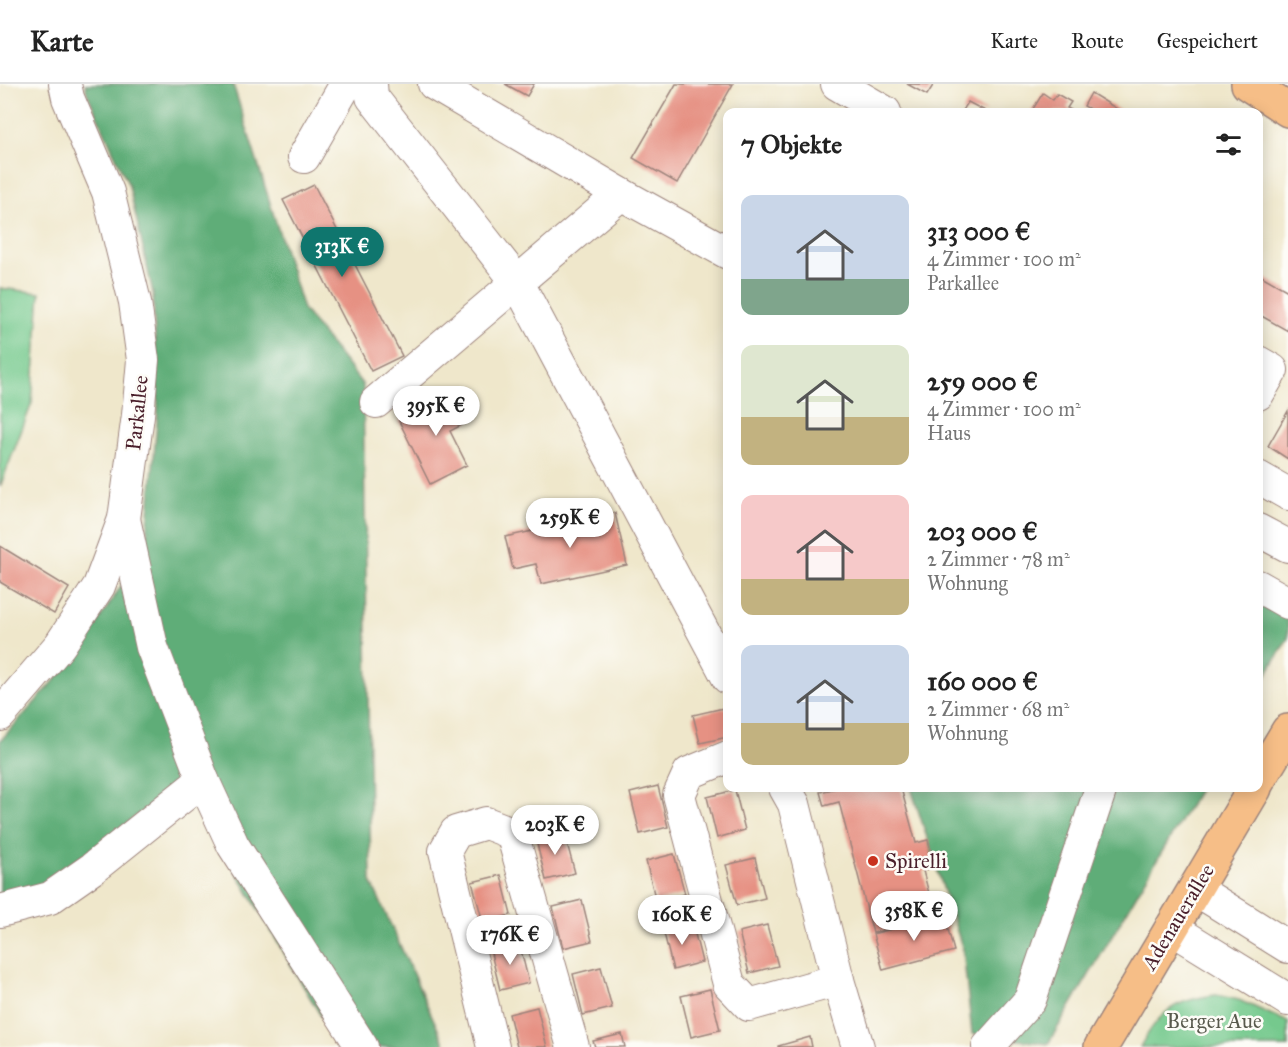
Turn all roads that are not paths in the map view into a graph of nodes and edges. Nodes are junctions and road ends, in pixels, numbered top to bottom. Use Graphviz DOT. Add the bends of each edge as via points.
graph roads {
  1 [pos="65,84"];
  2 [pos="346,84"];
  3 [pos="371,84"];
  4 [pos="434,84"];
  5 [pos="837,84"];
  6 [pos="1248,84"];
  7 [pos="878,108"];
  8 [pos="1288,110"];
  9 [pos="304,157"];
  10 [pos="621,194"];
  11 [pos="723,250"];
  12 [pos="518,284"];
  13 [pos="1263,365"];
  14 [pos="1263,385"];
  15 [pos="376,402"];
  16 [pos="1263,480"];
  17 [pos="1288,494"];
  18 [pos="124,519"];
  19 [pos="1263,533"];
  20 [pos="1288,546"];
  21 [pos="1263,589"];
  22 [pos="1288,603"];
  23 [pos="723,669"];
  24 [pos="0,715"];
  25 [pos="1288,731"];
  26 [pos="723,759"];
  27 [pos="1263,773"];
  28 [pos="203,780"];
  29 [pos="787,792"];
  30 [pos="1100,792"];
  31 [pos="1253,792"];
  32 [pos="1196,889"];
  33 [pos="0,911"];
  34 [pos="1171,928"];
  35 [pos="1288,947"];
  36 [pos="838,980"];
  37 [pos="1288,1000"];
  38 [pos="362,1047"];
  39 [pos="493,1047"];
  40 [pos="573,1047"];
  41 [pos="858,1047"];
  42 [pos="988,1047"];
  43 [pos="1101,1047"];
  1 -- 18 [label="street, Parkallee" via="108,192 135,302 142,360"];
  2 -- 9 [label="street"];
  3 -- 12 [label="street" via="372,97"];
  4 -- 10 [label="street"];
  5 -- 7 [label="street"];
  6 -- 8 [label="main road"];
  10 -- 11 [label="street"];
  10 -- 12 [label="street"];
  12 -- 15 [label="street"];
  12 -- 23 [label="street"];
  13 -- 14 [label="street" via="1272,370"];
  16 -- 17 [label="street"];
  18 -- 24 [label="street, Parkallee" via="91,600 60,645"];
  18 -- 28 [label="street" via="152,647"];
  19 -- 20 [label="street"];
  21 -- 22 [label="street"];
  25 -- 27 [label="main road"];
  26 -- 36 [label="street" via="689,773 679,795 729,984 749,1005"];
  28 -- 33 [label="street" via="50,898"];
  28 -- 38 [label="street" via="234,845"];
  29 -- 36 [label="street" via="794,804"];
  30 -- 42 [label="street" via="1030,1000"];
  31 -- 32 [label="main road, Adenauerallee"];
  32 -- 34 [label="main road, Adenauerallee"];
  32 -- 35 [label="street"];
  34 -- 37 [label="street"];
  34 -- 43 [label="main road, Adenauerallee"];
  36 -- 41 [label="street"];
  39 -- 40 [label="street" via="445,850 456,832 486,823 512,833"];
}
